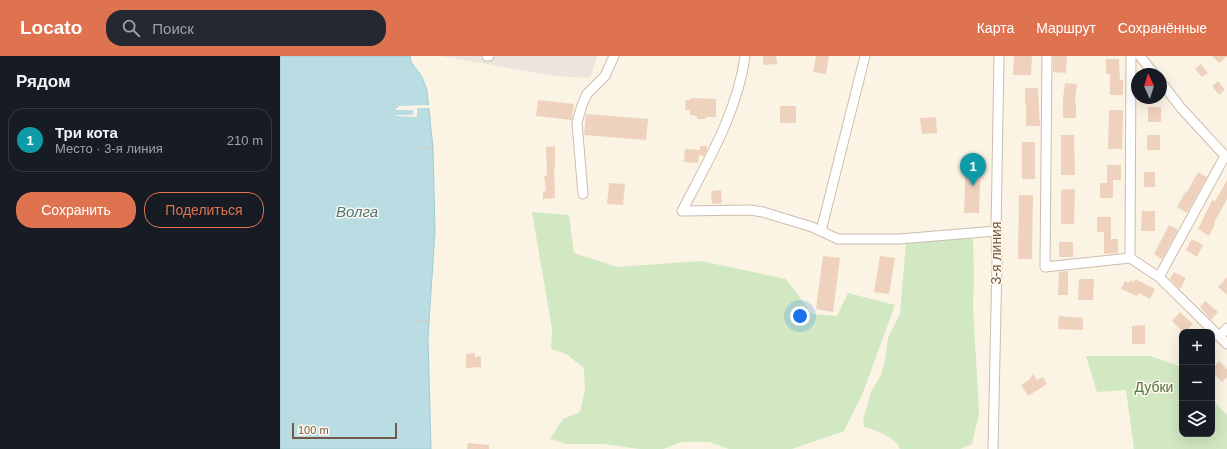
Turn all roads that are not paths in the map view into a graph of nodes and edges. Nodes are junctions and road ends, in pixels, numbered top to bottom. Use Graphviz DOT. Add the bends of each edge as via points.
graph roads {
  1 [pos="614,56"];
  2 [pos="745,56"];
  3 [pos="865,56"];
  4 [pos="999,56"];
  5 [pos="1047,56"];
  6 [pos="1131,56"];
  7 [pos="1140,56"];
  8 [pos="1149,68"];
  9 [pos="1167,89"];
  10 [pos="1226,157"];
  11 [pos="583,194"];
  12 [pos="821,231"];
  13 [pos="996,231"];
  14 [pos="1130,258"];
  15 [pos="1159,277"];
  16 [pos="1227,328"];
  17 [pos="1220,336"];
  18 [pos="1227,344"];
  19 [pos="993,449"];
  1 -- 11 [label="street" via="605,76 587,94 577,123"];
  2 -- 12 [label="street" via="735,100 682,211 750,210"];
  3 -- 12 [label="street"];
  4 -- 13 [label="street, 3-я линия"];
  5 -- 14 [label="street" via="1045,267"];
  6 -- 14 [label="street"];
  7 -- 8 [label="street"];
  9 -- 10 [label="street"];
  10 -- 15 [label="street"];
  12 -- 13 [label="street" via="838,239 899,239"];
  13 -- 19 [label="street, 3-я линия"];
  14 -- 15 [label="street"];
  15 -- 17 [label="street"];
  16 -- 17 [label="street"];
  17 -- 18 [label="street"];
}
